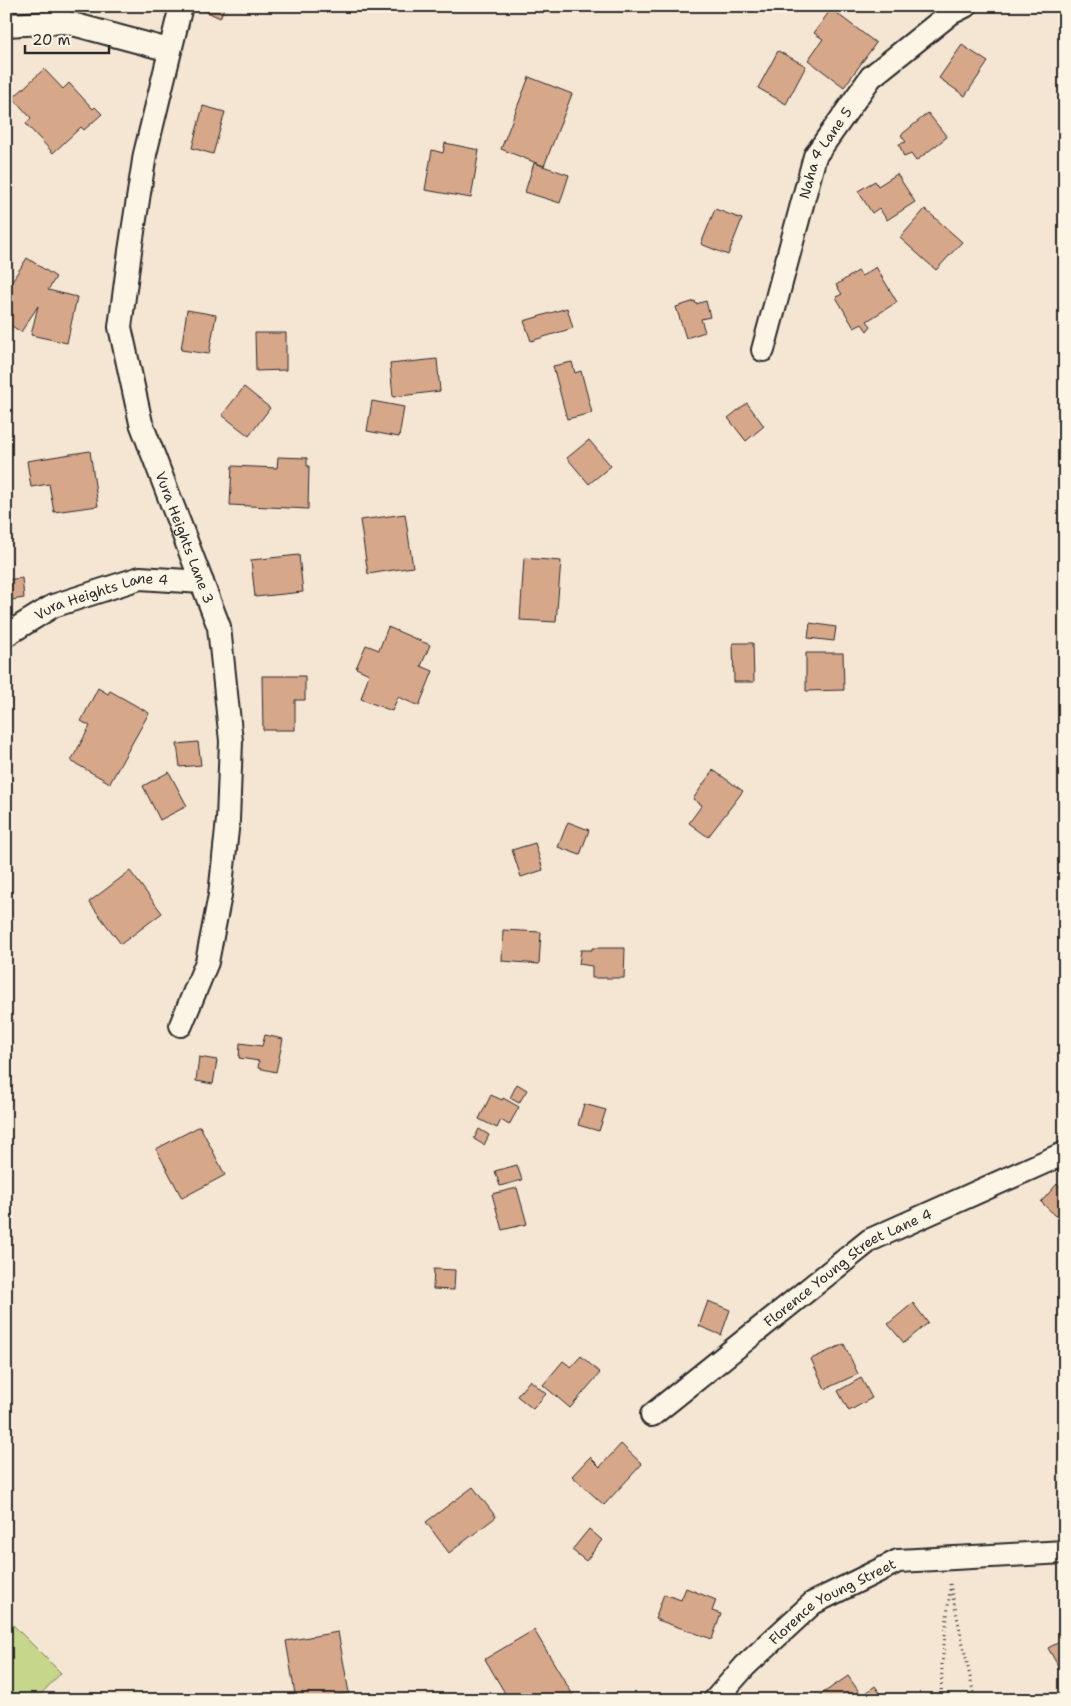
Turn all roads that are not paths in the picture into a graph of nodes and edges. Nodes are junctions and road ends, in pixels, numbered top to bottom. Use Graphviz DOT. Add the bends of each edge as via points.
graph roads {
  1 [pos="181,6"];
  2 [pos="965,6"];
  3 [pos="6,25"];
  4 [pos="169,50"];
  5 [pos="763,350"];
  6 [pos="202,582"];
  7 [pos="6,635"];
  8 [pos="181,1025"];
  9 [pos="1065,1153"];
  10 [pos="652,1415"];
  11 [pos="1065,1552"];
  12 [pos="715,1700"];
  1 -- 4 [label="street, Vura Heights Lane 3"];
  2 -- 5 [label="street, Naha 4 Lane 5" via="951,13 871,77 815,156"];
  3 -- 4 [label="street" via="65,22"];
  4 -- 6 [label="street, Vura Heights Lane 3" via="144,154 120,327 141,423"];
  6 -- 7 [label="street, Vura Heights Lane 4" via="140,578 52,606"];
  6 -- 8 [label="street, Vura Heights Lane 3" via="219,627 231,741 228,820 220,895 207,962"];
  9 -- 10 [label="street, Florence Young Street Lane 4" via="870,1240"];
  11 -- 12 [label="street, Florence Young Street" via="898,1561 813,1603 745,1666"];
}
